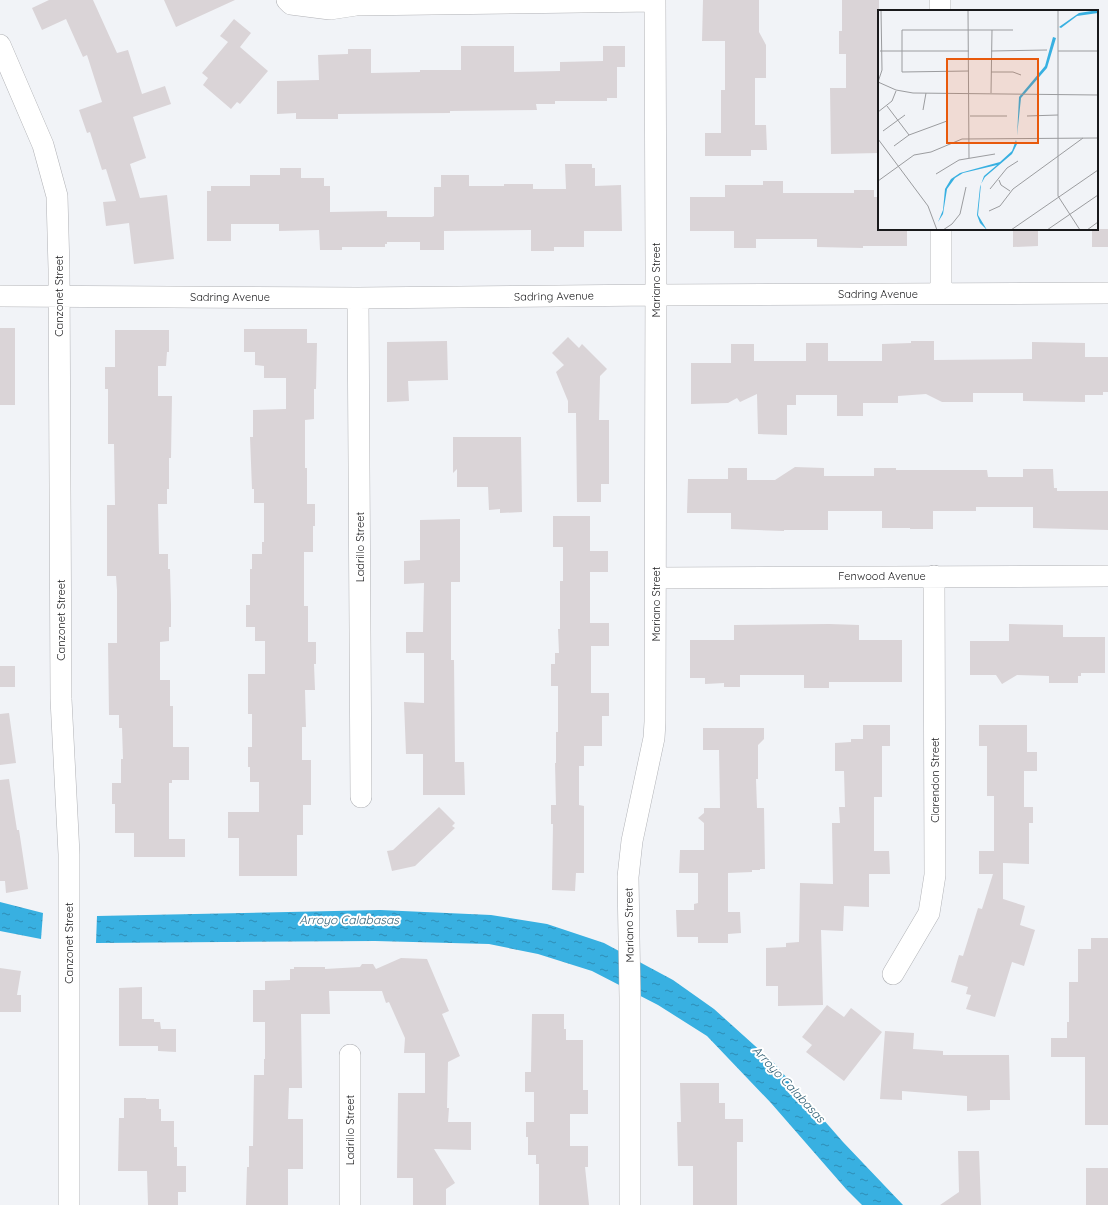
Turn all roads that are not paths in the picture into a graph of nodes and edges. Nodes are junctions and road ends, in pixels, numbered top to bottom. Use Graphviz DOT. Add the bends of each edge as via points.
graph roads {
  1 [pos="655,1"];
  2 [pos="289,2"];
  3 [pos="0,45"];
  4 [pos="941,230"];
  5 [pos="1108,293"];
  6 [pos="942,294"];
  7 [pos="656,295"];
  8 [pos="0,296"];
  9 [pos="59,297"];
  10 [pos="358,298"];
  11 [pos="934,576"];
  12 [pos="1108,576"];
  13 [pos="656,578"];
  14 [pos="361,797"];
  15 [pos="893,974"];
  16 [pos="350,1055"];
  17 [pos="69,1205"];
  18 [pos="350,1205"];
  19 [pos="630,1205"];
  1 -- 2 [label="street" via="356,5 330,9"];
  1 -- 7 [label="street, Mariano Street"];
  3 -- 9 [label="street, Canzonet Street" via="44,145 57,196"];
  4 -- 6 [label="street"];
  5 -- 6 [label="street, Sadring Avenue"];
  6 -- 7 [label="street, Sadring Avenue"];
  7 -- 10 [label="street, Sadring Avenue"];
  7 -- 13 [label="street, Mariano Street"];
  8 -- 9 [label="street, Sadring Avenue"];
  9 -- 10 [label="street, Sadring Avenue"];
  9 -- 17 [label="street, Canzonet Street" via="61,699 70,854"];
  10 -- 14 [label="street, Ladrillo Street"];
  11 -- 12 [label="street, Fenwood Avenue"];
  11 -- 13 [label="street, Fenwood Avenue"];
  11 -- 15 [label="street, Clarendon Street" via="935,876 929,913"];
  13 -- 19 [label="street, Mariano Street" via="654,738 632,841 628,877"];
  16 -- 18 [label="street, Ladrillo Street"];
}
